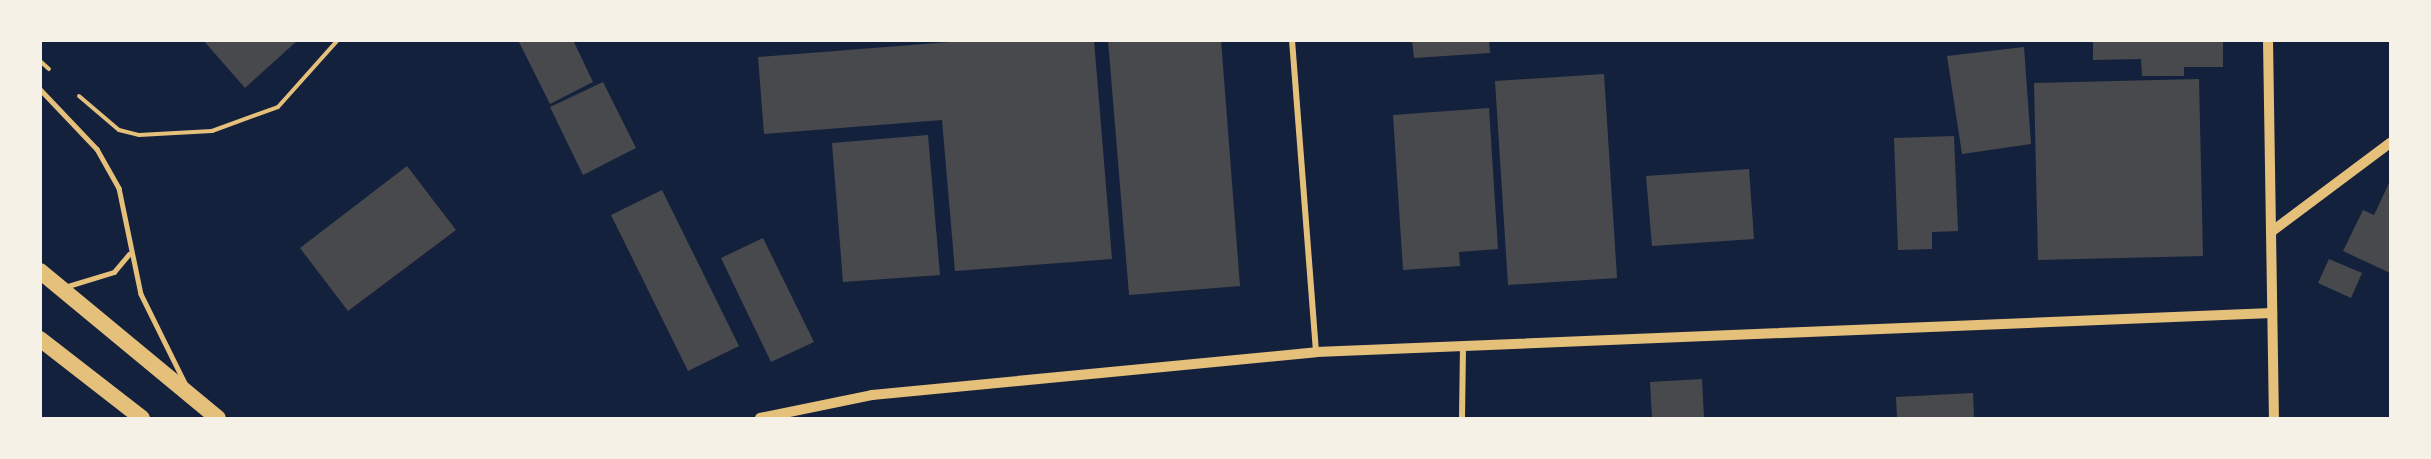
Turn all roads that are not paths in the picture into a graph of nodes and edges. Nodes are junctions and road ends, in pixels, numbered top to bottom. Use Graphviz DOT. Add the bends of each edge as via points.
graph roads {
  1 [pos="1292,40"];
  2 [pos="2268,40"];
  3 [pos="40,89"];
  4 [pos="2391,143"];
  5 [pos="2271,232"];
  6 [pos="129,254"];
  7 [pos="40,271"];
  8 [pos="40,285"];
  9 [pos="62,287"];
  10 [pos="2272,314"];
  11 [pos="40,339"];
  12 [pos="1462,349"];
  13 [pos="1316,352"];
  14 [pos="194,399"];
  15 [pos="142,418"];
  16 [pos="218,418"];
  17 [pos="760,418"];
  18 [pos="1462,418"];
  19 [pos="2274,418"];
  1 -- 13 [label="street"];
  2 -- 5 [label="street"];
  3 -- 6 [label="lane" via="98,149 119,188 130,224"];
  4 -- 5 [label="street"];
  5 -- 10 [label="street"];
  6 -- 9 [label="lane" via="114,272"];
  6 -- 14 [label="lane" via="141,294"];
  7 -- 9 [label="highway"];
  8 -- 9 [label="highway"];
  9 -- 14 [label="highway"];
  10 -- 12 [label="street"];
  10 -- 19 [label="street"];
  11 -- 15 [label="highway"];
  12 -- 13 [label="street"];
  12 -- 18 [label="street"];
  13 -- 17 [label="street" via="872,395"];
  14 -- 16 [label="highway"];
}
